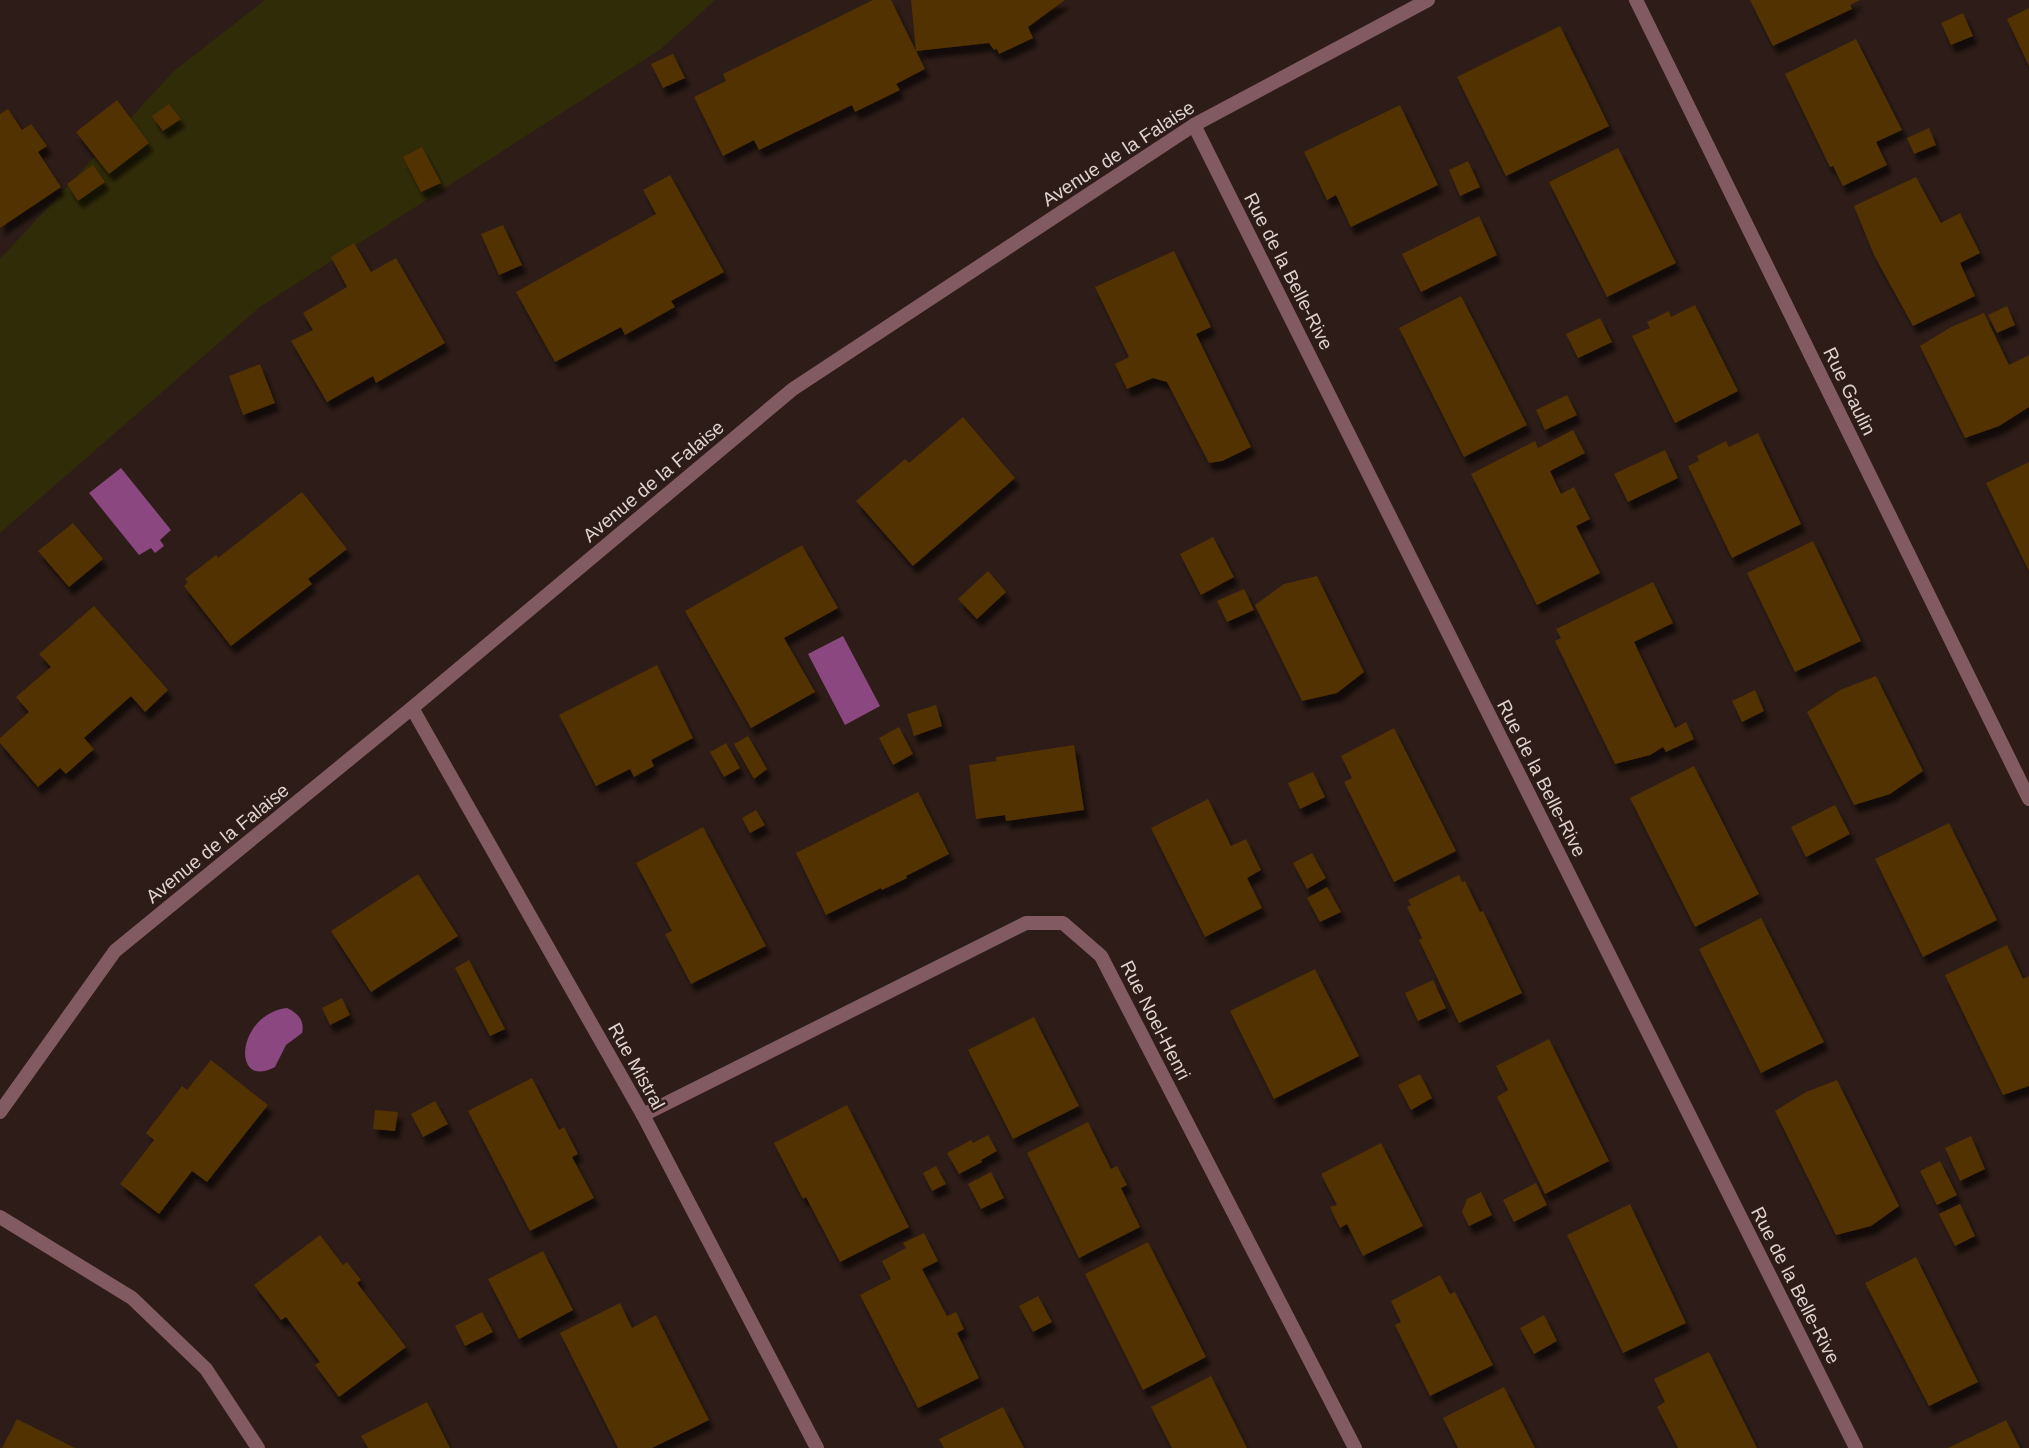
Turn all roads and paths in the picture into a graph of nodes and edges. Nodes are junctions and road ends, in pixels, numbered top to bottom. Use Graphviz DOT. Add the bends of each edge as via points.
graph roads {
  1 [pos="1428,0"];
  2 [pos="1636,0"];
  3 [pos="1194,125"];
  4 [pos="412,708"];
  5 [pos="2029,799"];
  6 [pos="0,1112"];
  7 [pos="643,1115"];
  8 [pos="0,1217"];
  9 [pos="258,1448"];
  10 [pos="817,1448"];
  11 [pos="1355,1448"];
  12 [pos="1856,1448"];
  1 -- 3 [label="street, Avenue de la Falaise"];
  2 -- 5 [label="street, Rue Gaulin"];
  3 -- 4 [label="street, Avenue de la Falaise" via="793,389"];
  3 -- 12 [label="street, Rue de la Belle-Rive"];
  4 -- 6 [label="street, Avenue de la Falaise" via="115,951"];
  4 -- 7 [label="street, Rue Mistral"];
  7 -- 10 [label="street, Rue Mistral"];
  7 -- 11 [label="street, Rue Noel-Henri" via="1026,923 1063,923 1101,956"];
  8 -- 9 [label="street" via="132,1298 206,1369"];
}
